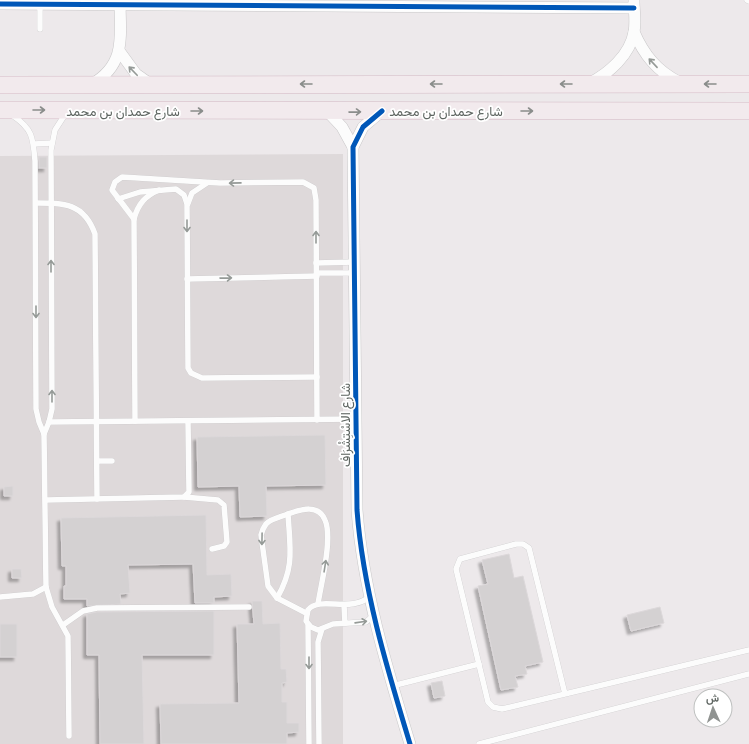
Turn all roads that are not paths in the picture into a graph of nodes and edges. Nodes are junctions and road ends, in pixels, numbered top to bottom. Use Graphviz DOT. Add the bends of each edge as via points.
graph roads {
  1 [pos="120,3"];
  2 [pos="458,3"];
  3 [pos="0,4"];
  4 [pos="634,4"];
  5 [pos="40,5"];
  6 [pos="40,29"];
  7 [pos="634,32"];
  8 [pos="120,52"];
  9 [pos="588,84"];
  10 [pos="682,84"];
  11 [pos="749,84"];
  12 [pos="0,85"];
  13 [pos="91,85"];
  14 [pos="151,85"];
  15 [pos="2,110"];
  16 [pos="69,110"];
  17 [pos="382,111"];
  18 [pos="749,111"];
  19 [pos="328,112"];
  20 [pos="52,143"];
  21 [pos="34,144"];
  22 [pos="353,147"];
  23 [pos="207,182"];
  24 [pos="159,190"];
  25 [pos="118,199"];
  26 [pos="36,203"];
  27 [pos="51,203"];
  28 [pos="187,206"];
  29 [pos="134,219"];
  30 [pos="316,263"];
  31 [pos="355,268"];
  32 [pos="317,275"];
  33 [pos="187,279"];
  34 [pos="317,377"];
  35 [pos="317,420"];
  36 [pos="356,420"];
  37 [pos="97,421"];
  38 [pos="135,421"];
  39 [pos="188,421"];
  40 [pos="49,422"];
  41 [pos="44,434"];
  42 [pos="97,461"];
  43 [pos="112,461"];
  44 [pos="184,497"];
  45 [pos="97,499"];
  46 [pos="46,500"];
  47 [pos="288,514"];
  48 [pos="212,549"];
  49 [pos="46,587"];
  50 [pos="370,596"];
  51 [pos="0,597"];
  52 [pos="277,598"];
  53 [pos="318,604"];
  54 [pos="344,605"];
  55 [pos="249,607"];
  56 [pos="306,613"];
  57 [pos="374,615"];
  58 [pos="345,623"];
  59 [pos="308,624"];
  60 [pos="63,626"];
  61 [pos="322,629"];
  62 [pos="749,650"];
  63 [pos="479,664"];
  64 [pos="749,674"];
  65 [pos="392,686"];
  66 [pos="565,694"];
  67 [pos="69,736"];
  68 [pos="309,744"];
  69 [pos="319,744"];
  70 [pos="410,744"];
  71 [pos="479,744"];
  1 -- 2 [label="street"];
  1 -- 5 [label="street"];
  1 -- 8 [label="street"];
  2 -- 4 [label="street"];
  3 -- 5 [label="street"];
  4 -- 7 [label="street"];
  5 -- 6 [label="lane"];
  7 -- 9 [label="street" via="629,46 612,69"];
  10 -- 7 [label="street, one-way" via="669,78 648,58"];
  8 -- 13 [label="street" via="112,68"];
  14 -- 8 [label="street, one-way" via="136,74"];
  9 -- 10 [label="main road, شارع حمدان بن محمد"];
  9 -- 14 [label="main road, شارع حمدان بن محمد, one-way"];
  11 -- 10 [label="main road, شارع حمدان بن محمد, one-way"];
  12 -- 13 [label="main road, شارع حمدان بن محمد"];
  13 -- 14 [label="main road, شارع حمدان بن محمد"];
  15 -- 16 [label="main road, شارع حمدان بن محمد, one-way"];
  15 -- 21 [label="lane" via="26,126"];
  16 -- 19 [label="main road, شارع حمدان بن محمد, one-way"];
  16 -- 20 [label="lane" via="55,130"];
  17 -- 18 [label="main road, شارع حمدان بن محمد, one-way"];
  19 -- 17 [label="main road, شارع حمدان بن محمد, one-way"];
  17 -- 22 [label="street, شارع الاسْتِشْرَاف" via="364,127"];
  19 -- 22 [label="street, شارع الاسْتِشْرَاف" via="342,127"];
  20 -- 21 [label="lane"];
  20 -- 27 [label="lane"];
  21 -- 26 [label="lane"];
  22 -- 31 [label="street, شارع الاسْتِشْرَاف"];
  23 -- 25 [label="lane" via="122,177 115,182 112,190"];
  23 -- 28 [label="lane" via="192,193"];
  30 -- 23 [label="lane, one-way" via="316,193 309,184"];
  24 -- 25 [label="lane" via="130,194"];
  24 -- 28 [label="lane" via="170,188 180,191"];
  24 -- 29 [label="lane" via="148,195 140,204"];
  25 -- 29 [label="lane"];
  26 -- 27 [label="lane"];
  26 -- 41 [label="lane, one-way" via="36,409"];
  27 -- 37 [label="lane" via="65,204 77,209 87,217 95,234"];
  40 -- 27 [label="lane, one-way" via="52,409"];
  28 -- 33 [label="lane, one-way"];
  29 -- 38 [label="lane"];
  30 -- 31 [label="lane"];
  30 -- 32 [label="lane"];
  31 -- 32 [label="lane"];
  31 -- 36 [label="street, شارع الاسْتِشْرَاف"];
  33 -- 32 [label="lane, one-way"];
  32 -- 34 [label="lane"];
  33 -- 34 [label="lane" via="187,362 191,373 202,378"];
  34 -- 35 [label="lane"];
  35 -- 36 [label="lane"];
  35 -- 39 [label="lane"];
  36 -- 50 [label="street, شارع الاسْتِشْرَاف" via="358,527"];
  37 -- 38 [label="lane"];
  37 -- 40 [label="lane"];
  37 -- 42 [label="lane"];
  38 -- 39 [label="lane"];
  39 -- 44 [label="lane" via="189,492"];
  40 -- 41 [label="lane"];
  41 -- 46 [label="lane"];
  42 -- 43 [label="lane"];
  42 -- 45 [label="lane"];
  44 -- 45 [label="lane"];
  44 -- 48 [label="lane" via="218,500 224,505 226,544 221,548"];
  45 -- 46 [label="lane"];
  46 -- 49 [label="lane"];
  47 -- 52 [label="lane" via="290,569"];
  47 -- 52 [label="lane, one-way" via="270,521 261,535 266,580"];
  53 -- 47 [label="lane, one-way" via="327,549 325,519 321,513 308,508"];
  49 -- 51 [label="lane" via="33,594"];
  49 -- 60 [label="lane" via="52,607"];
  50 -- 54 [label="lane" via="361,602"];
  50 -- 57 [label="street, شارع الاسْتِشْرَاف"];
  52 -- 56 [label="lane"];
  53 -- 54 [label="lane"];
  53 -- 56 [label="lane" via="310,607"];
  54 -- 58 [label="lane"];
  55 -- 60 [label="lane" via="96,608 83,611"];
  56 -- 59 [label="lane"];
  58 -- 57 [label="lane, one-way" via="366,622"];
  57 -- 65 [label="street, شارع الاسْتِشْرَاف"];
  58 -- 61 [label="lane" via="333,624"];
  59 -- 61 [label="lane" via="314,629"];
  59 -- 68 [label="lane, one-way"];
  60 -- 67 [label="lane" via="68,636 69,648"];
  61 -- 69 [label="lane" via="318,642"];
  62 -- 66 [label="lane"];
  63 -- 65 [label="lane"];
  63 -- 66 [label="lane" via="488,702 497,709"];
  63 -- 66 [label="lane" via="456,565 463,557 523,544 530,551"];
  64 -- 71 [label="lane"];
  65 -- 70 [label="street, شارع الاسْتِشْرَاف"];
}
